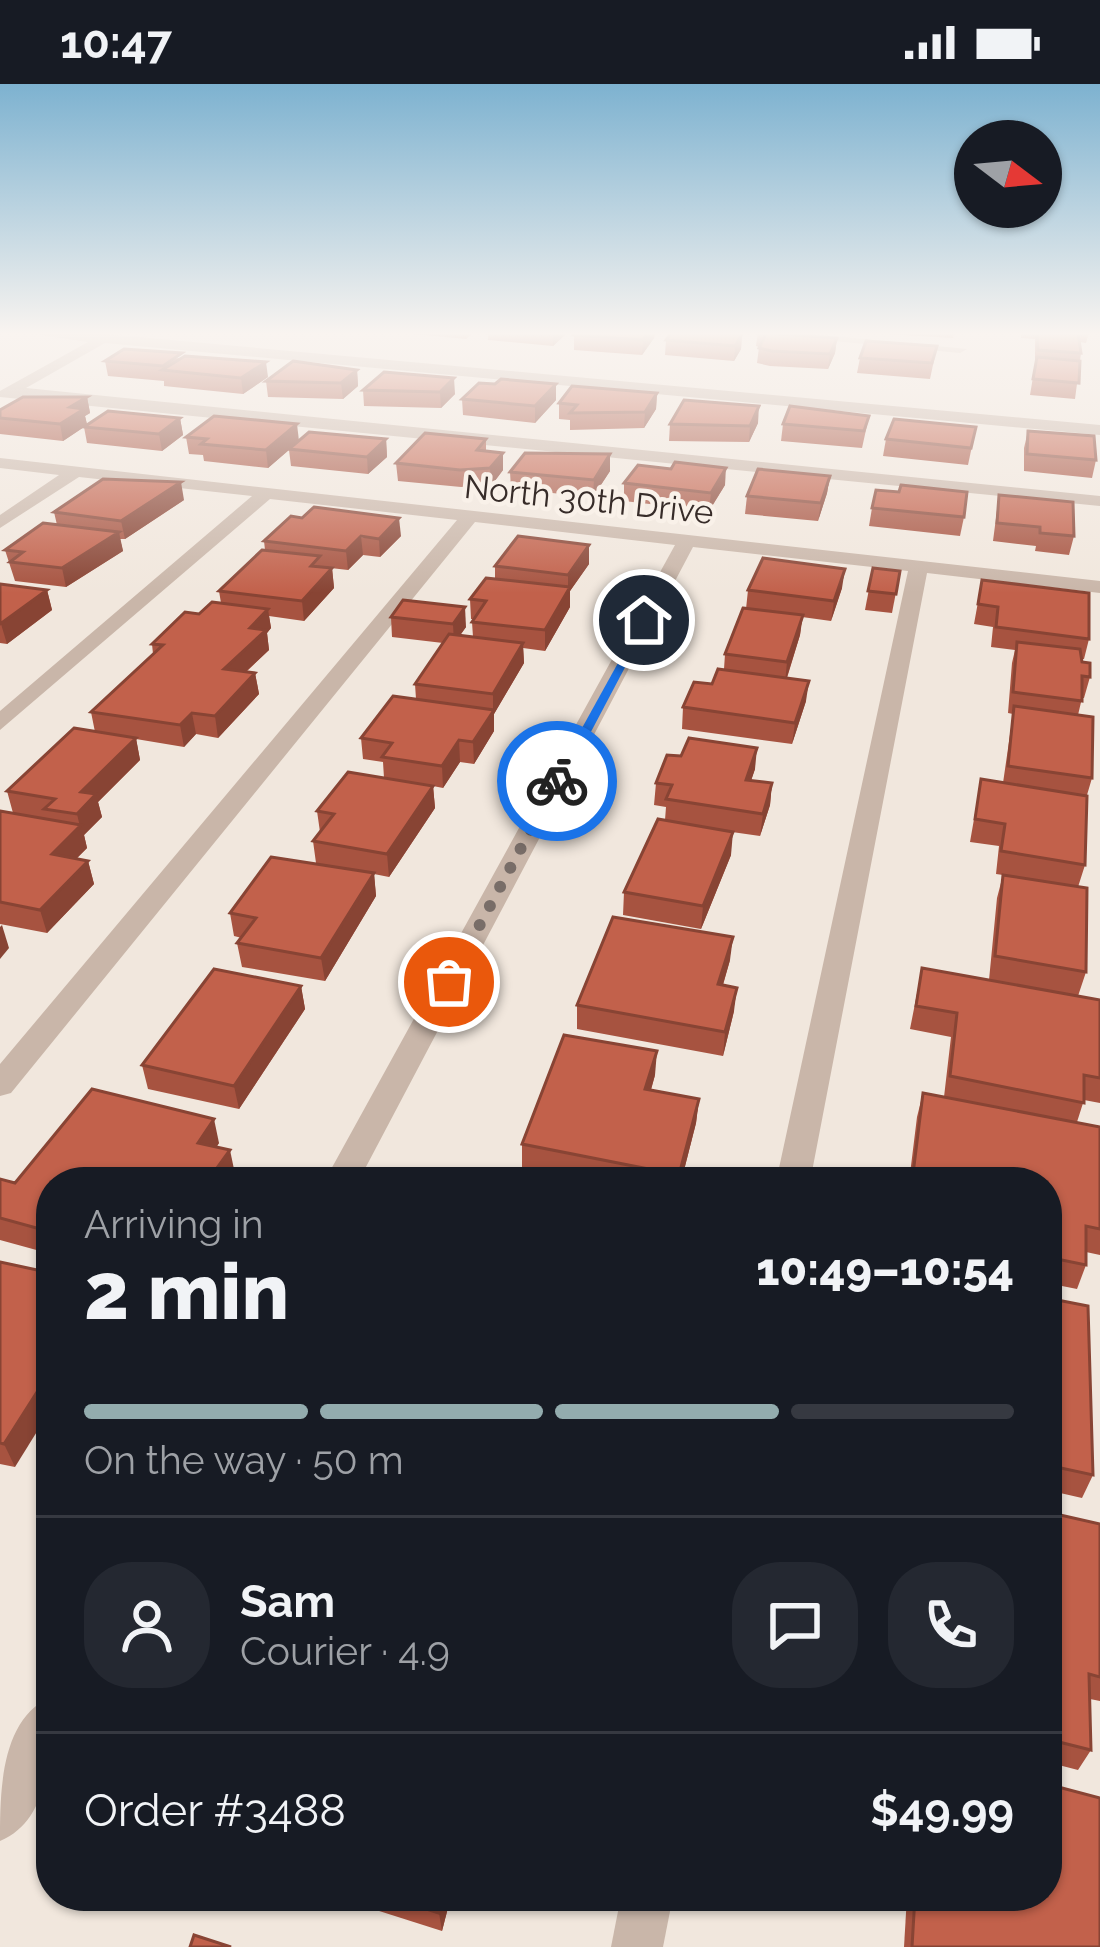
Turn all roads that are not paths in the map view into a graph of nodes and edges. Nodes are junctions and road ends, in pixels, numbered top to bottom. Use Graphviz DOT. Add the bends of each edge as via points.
graph roads {
  1 [pos="260,419"];
  2 [pos="995,419"];
  3 [pos="1100,430"];
  4 [pos="0,463"];
  5 [pos="76,471"];
  6 [pos="266,493"];
  7 [pos="1100,501"];
  8 [pos="470,516"];
  9 [pos="0,523"];
  10 [pos="687,540"];
  11 [pos="919,566"];
  12 [pos="1100,587"];
  13 [pos="0,723"];
  14 [pos="0,1085"];
  15 [pos="349,1167"];
  16 [pos="797,1167"];
  17 [pos="36,1749"];
  18 [pos="0,1816"];
  19 [pos="644,1911"];
  20 [pos="637,1947"];
  1 -- 7 [label="street"];
  2 -- 3 [label="street"];
  4 -- 5 [label="street, North 30th Drive"];
  5 -- 6 [label="street, North 30th Drive"];
  5 -- 9 [label="street"];
  6 -- 8 [label="street, North 30th Drive"];
  6 -- 13 [label="street"];
  8 -- 10 [label="street, North 30th Drive"];
  8 -- 14 [label="street"];
  10 -- 11 [label="street, North 30th Drive"];
  10 -- 15 [label="street"];
  11 -- 12 [label="street, North 30th Drive"];
  11 -- 16 [label="street"];
  17 -- 18 [label="street"];
  19 -- 20 [label="street"];
}
